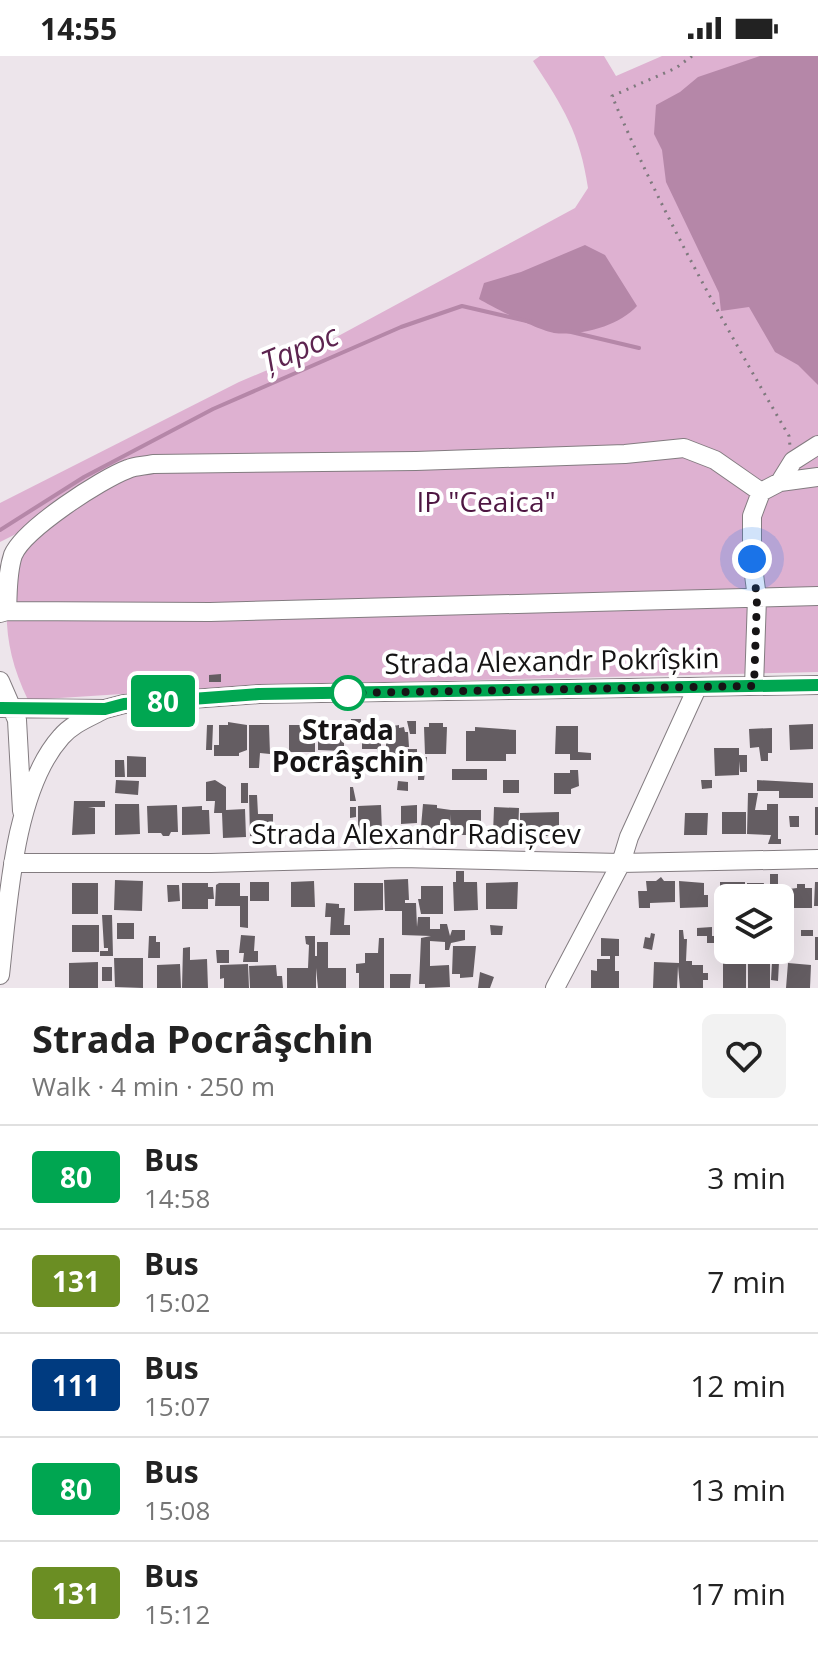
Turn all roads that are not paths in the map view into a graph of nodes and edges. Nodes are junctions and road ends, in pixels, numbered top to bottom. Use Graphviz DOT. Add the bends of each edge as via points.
graph roads {
  1 [pos="818,445"];
  2 [pos="818,477"];
  3 [pos="780,482"];
  4 [pos="761,492"];
  5 [pos="818,596"];
  6 [pos="757,598"];
  7 [pos="4,612"];
  8 [pos="0,681"];
  9 [pos="818,685"];
  10 [pos="754,686"];
  11 [pos="697,688"];
  12 [pos="6,709"];
  13 [pos="105,709"];
  14 [pos="23,822"];
  15 [pos="818,859"];
  16 [pos="13,863"];
  17 [pos="621,863"];
  18 [pos="5,882"];
  19 [pos="0,975"];
  20 [pos="555,988"];
  1 -- 3 [label="street" via="793,461"];
  2 -- 3 [label="street"];
  3 -- 4 [label="street"];
  4 -- 6 [label="street" via="752,516"];
  4 -- 7 [label="street" via="715,460 684,448 332,463 153,464 102,481 21,543 8,575"];
  5 -- 6 [label="street"];
  6 -- 7 [label="street"];
  6 -- 10 [label="street"];
  8 -- 12 [label="street"];
  9 -- 10 [label="street, Strada Alexandr Pokrîșkin"];
  10 -- 11 [label="street, Strada Alexandr Pokrîșkin"];
  11 -- 13 [label="street, Strada Alexandr Pokrîșkin" via="259,694"];
  11 -- 17 [label="street"];
  12 -- 13 [label="street, Strada Alexandr Pokrîșkin"];
  12 -- 14 [label="street" via="19,731"];
  13 -- 14 [label="street" via="75,725 53,747"];
  14 -- 16 [label="street"];
  15 -- 17 [label="street, Strada Alexandr Radișcev"];
  16 -- 17 [label="street, Strada Alexandr Radișcev" via="401,858"];
  16 -- 18 [label="street"];
  17 -- 20 [label="street"];
  18 -- 19 [label="street"];
}
